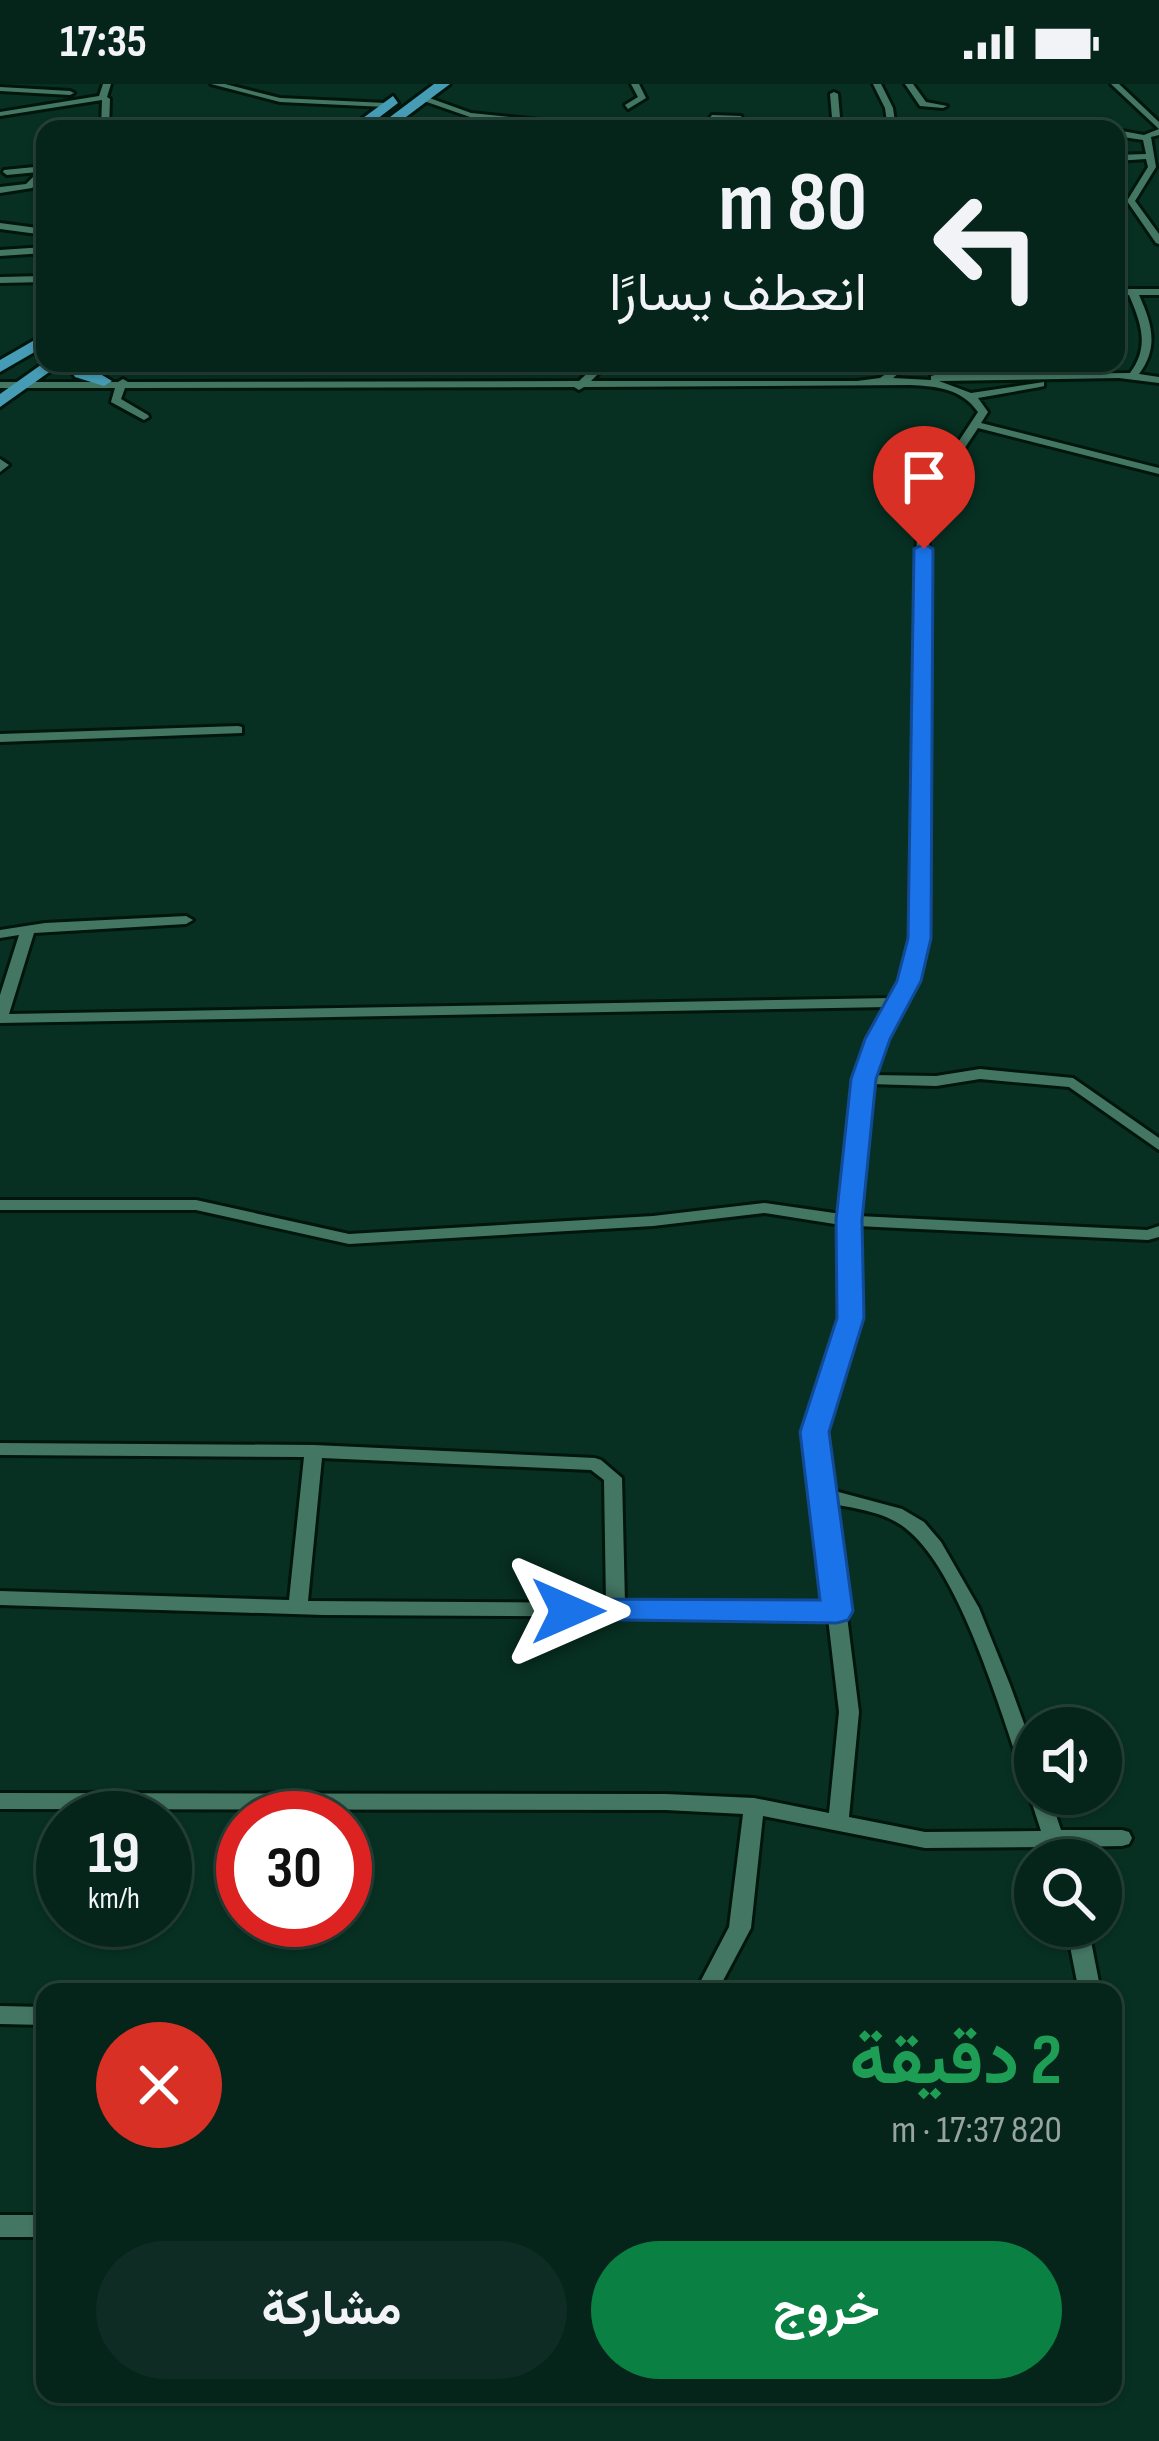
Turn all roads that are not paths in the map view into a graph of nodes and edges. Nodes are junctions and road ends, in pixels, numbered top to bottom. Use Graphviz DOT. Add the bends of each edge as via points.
graph roads {
  1 [pos="215,84"];
  2 [pos="443,84"];
  3 [pos="635,84"];
  4 [pos="878,84"];
  5 [pos="909,84"];
  6 [pos="1115,84"];
  7 [pos="0,89"];
  8 [pos="104,91"];
  9 [pos="420,91"];
  10 [pos="834,94"];
  11 [pos="386,105"];
  12 [pos="628,106"];
  13 [pos="943,106"];
  14 [pos="40,111"];
  15 [pos="0,114"];
  16 [pos="712,117"];
  17 [pos="50,120"];
  18 [pos="367,120"];
  19 [pos="390,120"];
  20 [pos="524,120"];
  21 [pos="739,120"];
  22 [pos="836,120"];
  23 [pos="891,120"];
  24 [pos="1159,130"];
  25 [pos="1125,134"];
  26 [pos="1147,138"];
  27 [pos="1151,156"];
  28 [pos="1125,157"];
  29 [pos="36,172"];
  30 [pos="36,173"];
  31 [pos="1154,176"];
  32 [pos="36,180"];
  33 [pos="0,190"];
  34 [pos="36,223"];
  35 [pos="0,225"];
  36 [pos="36,231"];
  37 [pos="1159,241"];
  38 [pos="36,249"];
  39 [pos="0,253"];
  40 [pos="36,279"];
  41 [pos="0,280"];
  42 [pos="1125,292"];
  43 [pos="1133,292"];
  44 [pos="1159,292"];
  45 [pos="36,347"];
  46 [pos="36,356"];
  47 [pos="41,372"];
  48 [pos="80,372"];
  49 [pos="595,372"];
  50 [pos="691,372"];
  51 [pos="894,372"];
  52 [pos="980,372"];
  53 [pos="977,375"];
  54 [pos="1088,375"];
  55 [pos="1133,376"];
  56 [pos="1,379"];
  57 [pos="30,380"];
  58 [pos="1159,380"];
  59 [pos="883,381"];
  60 [pos="63,382"];
  61 [pos="114,382"];
  62 [pos="910,382"];
  63 [pos="690,386"];
  64 [pos="579,387"];
  65 [pos="970,396"];
  66 [pos="0,402"];
  67 [pos="143,417"];
  68 [pos="978,425"];
  69 [pos="1159,471"];
  70 [pos="238,730"];
  71 [pos="0,738"];
  72 [pos="186,920"];
  73 [pos="27,932"];
  74 [pos="0,934"];
  75 [pos="0,958"];
  76 [pos="19,959"];
  77 [pos="899,1002"];
  78 [pos="863,1079"];
  79 [pos="1159,1145"];
  80 [pos="0,1205"];
  81 [pos="849,1220"];
  82 [pos="1159,1231"];
  83 [pos="0,1449"];
  84 [pos="314,1451"];
  85 [pos="820,1494"];
  86 [pos="0,1598"];
  87 [pos="298,1607"];
  88 [pos="616,1611"];
  89 [pos="837,1611"];
  90 [pos="1014,1729"];
  91 [pos="0,1801"];
  92 [pos="754,1806"];
  93 [pos="838,1824"];
  94 [pos="1122,1838"];
  95 [pos="1117,1839"];
  96 [pos="1014,1847"];
  97 [pos="1081,1947"];
  98 [pos="712,1983"];
  99 [pos="1088,1983"];
  100 [pos="0,2014"];
  101 [pos="36,2016"];
  102 [pos="0,2226"];
  103 [pos="36,2226"];
  1 -- 11 [label="street" via="280,100"];
  2 -- 9 [label="highway"];
  3 -- 12 [label="street" via="641,99"];
  4 -- 23 [label="street"];
  5 -- 13 [label="street" via="923,104"];
  6 -- 24 [label="street"];
  7 -- 8 [label="street"];
  8 -- 14 [label="street"];
  9 -- 11 [label="highway"];
  9 -- 19 [label="highway"];
  9 -- 20 [label="street" via="470,115"];
  10 -- 22 [label="street"];
  11 -- 18 [label="highway"];
  14 -- 15 [label="street"];
  14 -- 17 [label="street" via="52,113"];
  16 -- 21 [label="street"];
  24 -- 26 [label="street"];
  25 -- 26 [label="street"];
  26 -- 27 [label="street"];
  27 -- 28 [label="street"];
  27 -- 31 [label="street"];
  29 -- 30 [label="street" via="7,172"];
  31 -- 37 [label="street" via="1132,206"];
  32 -- 33 [label="street"];
  34 -- 35 [label="street"];
  35 -- 36 [label="street"];
  38 -- 39 [label="street"];
  40 -- 41 [label="street"];
  42 -- 43 [label="street"];
  43 -- 44 [label="street"];
  43 -- 55 [label="street" via="1151,342"];
  45 -- 56 [label="highway"];
  46 -- 56 [label="highway"];
  47 -- 57 [label="highway"];
  48 -- 61 [label="highway"];
  49 -- 64 [label="street"];
  50 -- 63 [label="street"];
  51 -- 59 [label="street"];
  52 -- 53 [label="street"];
  53 -- 54 [label="street"];
  53 -- 62 [label="street"];
  54 -- 55 [label="street"];
  54 -- 65 [label="street"];
  55 -- 58 [label="street"];
  56 -- 57 [label="street"];
  57 -- 60 [label="street"];
  57 -- 61 [label="street"];
  57 -- 66 [label="highway"];
  59 -- 62 [label="street"];
  59 -- 63 [label="street"];
  60 -- 61 [label="street"];
  60 -- 66 [label="highway"];
  61 -- 64 [label="street"];
  61 -- 67 [label="street" via="115,400"];
  62 -- 65 [label="street"];
  63 -- 64 [label="street"];
  65 -- 68 [label="street" via="982,412"];
  68 -- 69 [label="street"];
  68 -- 77 [label="street" via="937,482 923,521 920,938"];
  70 -- 71 [label="street"];
  72 -- 73 [label="street"];
  73 -- 74 [label="street"];
  73 -- 76 [label="street"];
  75 -- 76 [label="street"];
  76 -- 77 [label="street" via="0,1019"];
  77 -- 78 [label="street"];
  78 -- 79 [label="street" via="980,1074 1073,1083"];
  78 -- 81 [label="street"];
  80 -- 81 [label="street" via="196,1205 349,1239 766,1208"];
  81 -- 82 [label="street"];
  81 -- 85 [label="street" via="850,1318 817,1418"];
  83 -- 84 [label="street"];
  84 -- 87 [label="street"];
  84 -- 88 [label="street" via="604,1467 614,1486"];
  85 -- 89 [label="street"];
  85 -- 90 [label="street" via="893,1514 930,1540"];
  86 -- 87 [label="street"];
  87 -- 88 [label="street"];
  88 -- 89 [label="street"];
  89 -- 93 [label="street" via="849,1712"];
  91 -- 92 [label="street"];
  92 -- 93 [label="street"];
  92 -- 98 [label="street" via="740,1928"];
  93 -- 96 [label="street"];
  94 -- 95 [label="street"];
  97 -- 99 [label="street"];
  100 -- 101 [label="street"];
  102 -- 103 [label="street"];
}
